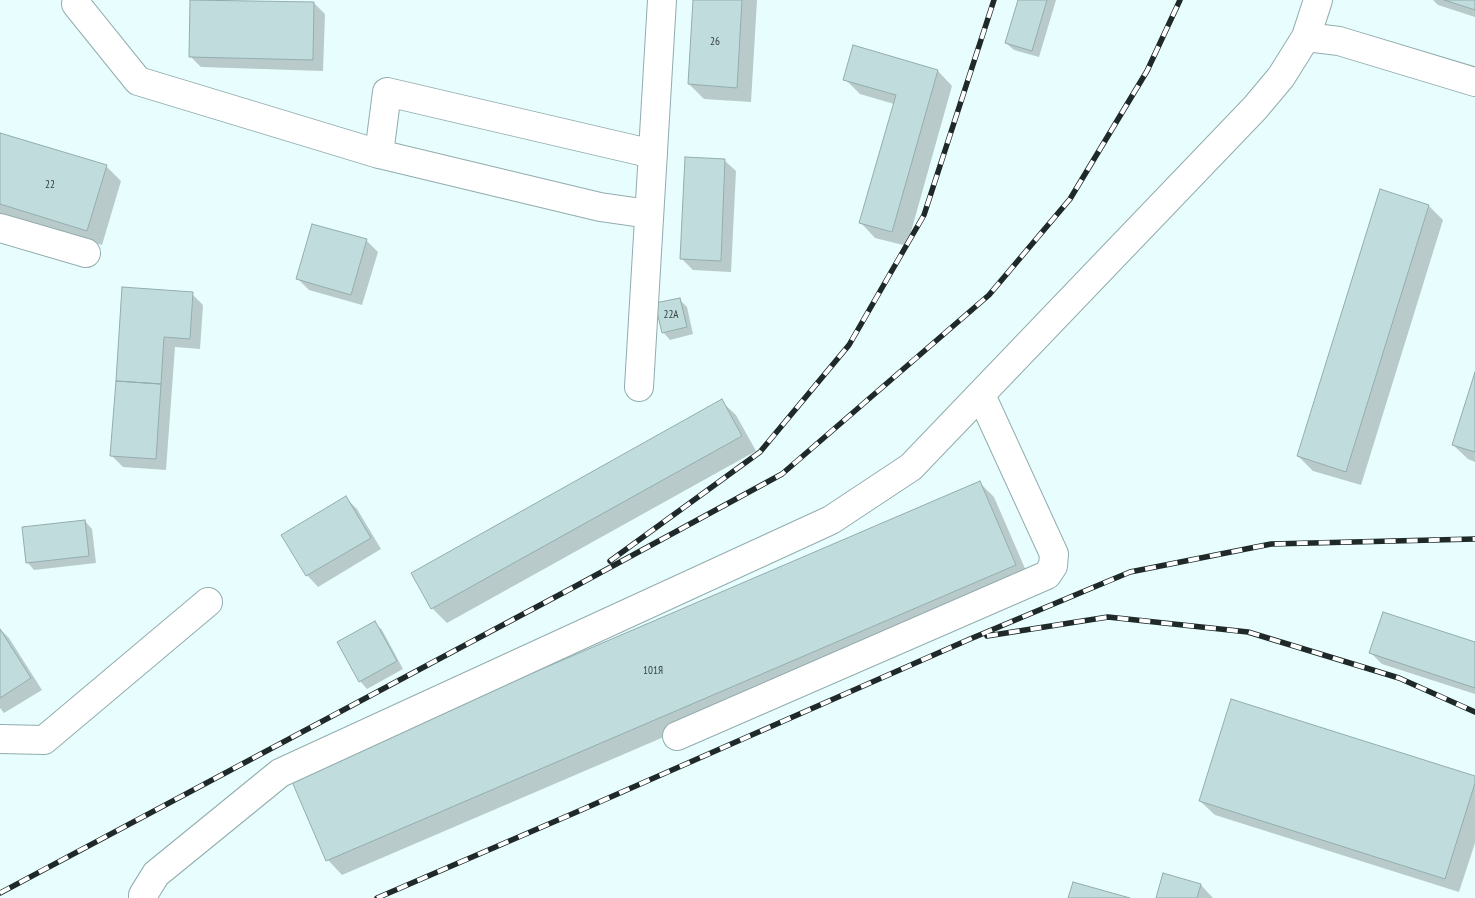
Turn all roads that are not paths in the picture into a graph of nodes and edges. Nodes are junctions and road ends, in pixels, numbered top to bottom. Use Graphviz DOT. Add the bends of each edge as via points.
graph roads {
  1 [pos="77,0"];
  2 [pos="662,0"];
  3 [pos="1318,0"];
  4 [pos="1306,37"];
  5 [pos="1475,82"];
  6 [pos="379,154"];
  7 [pos="653,154"];
  8 [pos="649,214"];
  9 [pos="0,228"];
  10 [pos="86,254"];
  11 [pos="639,387"];
  12 [pos="980,395"];
  13 [pos="208,602"];
  14 [pos="677,736"];
  15 [pos="0,739"];
  16 [pos="143,898"];
  1 -- 6 [label="lane" via="76,4 138,81"];
  2 -- 7 [label="lane"];
  3 -- 4 [label="lane"];
  4 -- 5 [label="lane" via="1340,41"];
  4 -- 12 [label="lane" via="1281,77 1255,108"];
  6 -- 7 [label="lane" via="387,92"];
  6 -- 8 [label="lane" via="600,207"];
  7 -- 8 [label="lane"];
  8 -- 11 [label="lane"];
  9 -- 10 [label="lane"];
  12 -- 14 [label="lane" via="1054,554 1053,566 1047,575"];
  12 -- 16 [label="lane" via="911,467 831,520 280,773 156,874"];
  13 -- 15 [label="lane" via="44,740"];
}
